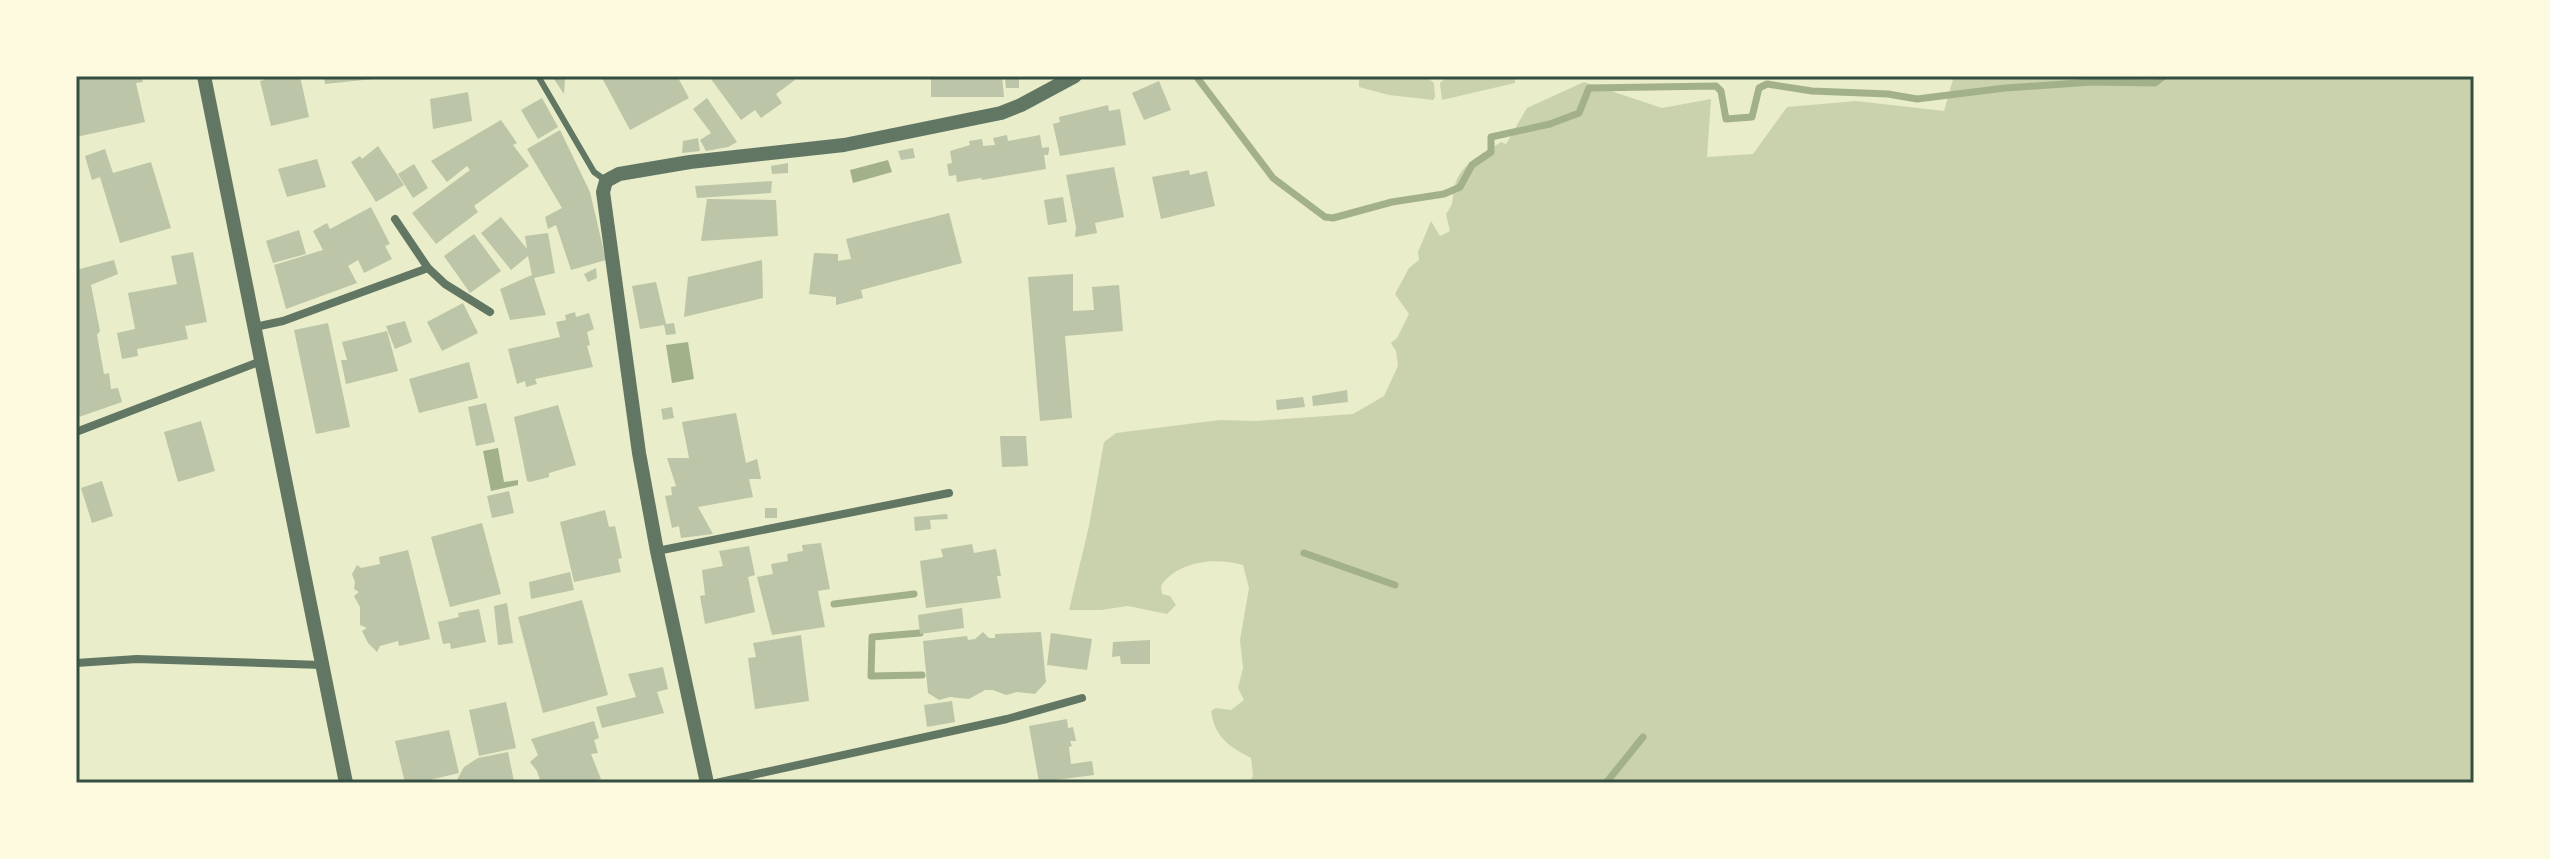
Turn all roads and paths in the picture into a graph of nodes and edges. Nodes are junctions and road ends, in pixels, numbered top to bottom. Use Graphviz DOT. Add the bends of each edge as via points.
graph roads {
  1 [pos="204,76"];
  2 [pos="538,76"];
  3 [pos="1075,76"];
  4 [pos="606,181"];
  5 [pos="395,219"];
  6 [pos="428,268"];
  7 [pos="490,312"];
  8 [pos="255,327"];
  9 [pos="261,361"];
  10 [pos="76,432"];
  11 [pos="949,493"];
  12 [pos="657,551"];
  13 [pos="76,663"];
  14 [pos="322,665"];
  15 [pos="1082,698"];
  16 [pos="346,783"];
  17 [pos="707,783"];
  18 [pos="716,783"];
  1 -- 8 [label="street"];
  2 -- 4 [label="lane" via="594,172"];
  3 -- 4 [label="street" via="1001,113 844,145 690,162"];
  4 -- 12 [label="street" via="603,192"];
  5 -- 6 [label="street"];
  6 -- 7 [label="street"];
  6 -- 8 [label="street"];
  8 -- 9 [label="street"];
  9 -- 10 [label="street"];
  9 -- 14 [label="street"];
  11 -- 12 [label="street"];
  12 -- 17 [label="street"];
  13 -- 14 [label="street" via="137,659"];
  14 -- 16 [label="street"];
  15 -- 18 [label="street"];
}
